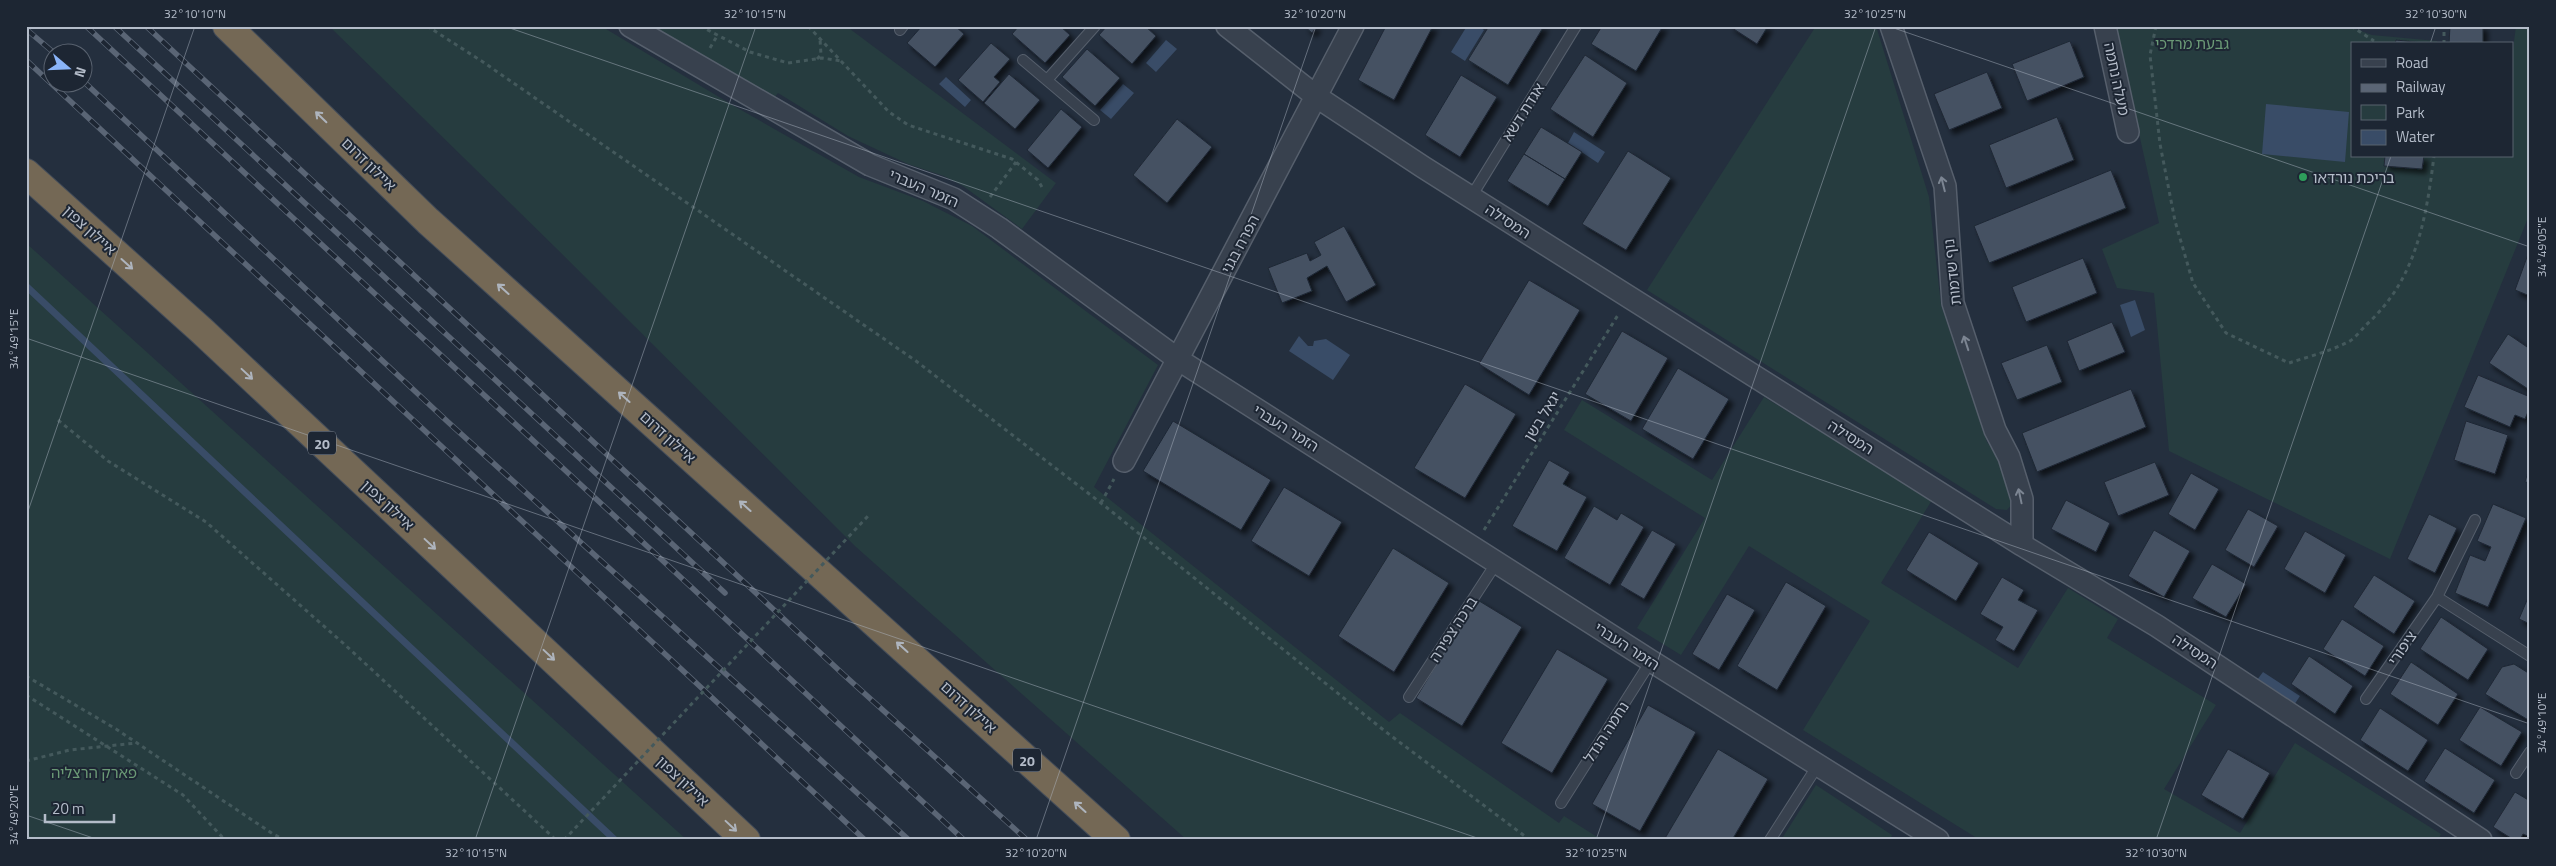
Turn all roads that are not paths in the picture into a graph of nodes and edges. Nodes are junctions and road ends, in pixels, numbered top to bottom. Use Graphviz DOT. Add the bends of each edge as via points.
graph roads {
  1 [pos="227,26"];
  2 [pos="630,26"];
  3 [pos="1095,26"];
  4 [pos="1227,26"];
  5 [pos="1353,26"];
  6 [pos="1576,26"];
  7 [pos="1891,26"];
  8 [pos="2105,26"];
  9 [pos="1023,60"];
  10 [pos="1047,80"];
  11 [pos="1317,98"];
  12 [pos="1094,120"];
  13 [pos="2128,132"];
  14 [pos="26,173"];
  15 [pos="1471,197"];
  16 [pos="1179,360"];
  17 [pos="1124,461"];
  18 [pos="2474,520"];
  19 [pos="2022,545"];
  20 [pos="1497,562"];
  21 [pos="2437,597"];
  22 [pos="2530,656"];
  23 [pos="1652,661"];
  24 [pos="1409,696"];
  25 [pos="2366,699"];
  26 [pos="2530,752"];
  27 [pos="1818,765"];
  28 [pos="2516,773"];
  29 [pos="1561,803"];
  30 [pos="746,840"];
  31 [pos="1116,840"];
  32 [pos="1770,840"];
  33 [pos="1938,840"];
  34 [pos="2481,840"];
  31 -- 1 [label="highway, איילון דרום / 20, one-way" via="428,221"];
  2 -- 16 [label="street, הזמר העברי" via="870,165 954,199"];
  3 -- 10 [label="lane"];
  4 -- 11 [label="street, המסילה"];
  5 -- 11 [label="street, הפרח בגני"];
  6 -- 15 [label="lane, אגדת דשא"];
  19 -- 7 [label="street, נוף שדמות, one-way" via="2022,500 1953,303 1945,186"];
  8 -- 13 [label="street, מעלה נחמה"];
  9 -- 10 [label="lane"];
  10 -- 12 [label="lane"];
  11 -- 15 [label="street, המסילה"];
  11 -- 16 [label="street, הפרח בגני"];
  14 -- 30 [label="highway, איילון צפון / 20, one-way" via="201,330"];
  15 -- 19 [label="street, המסילה"];
  16 -- 17 [label="street, הפרח בגני"];
  16 -- 20 [label="street, הזמר העברי"];
  18 -- 21 [label="lane, ציפורי"];
  19 -- 34 [label="street, המסילה" via="2157,626"];
  20 -- 23 [label="street, הזמר העברי"];
  20 -- 24 [label="lane, ברכה צפירה"];
  21 -- 22 [label="lane"];
  21 -- 25 [label="lane, ציפורי"];
  23 -- 27 [label="street, הזמר העברי"];
  23 -- 29 [label="lane, נחמה הנדל"];
  26 -- 28 [label="lane"];
  27 -- 32 [label="lane"];
  27 -- 33 [label="street, הזמר העברי"];
}
